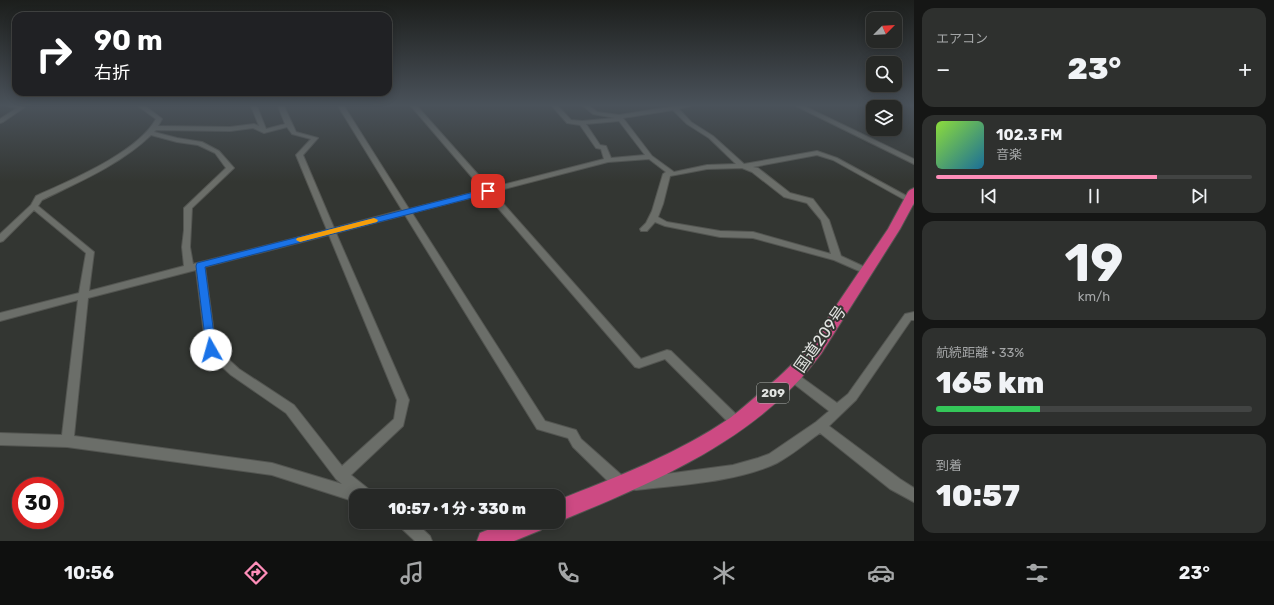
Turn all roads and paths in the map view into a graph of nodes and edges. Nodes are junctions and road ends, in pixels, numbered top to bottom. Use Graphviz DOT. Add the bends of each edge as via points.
graph roads {
  1 [pos="153,131"];
  2 [pos="293,131"];
  3 [pos="356,131"];
  4 [pos="436,131"];
  5 [pos="587,131"];
  6 [pos="630,131"];
  7 [pos="702,131"];
  8 [pos="851,131"];
  9 [pos="650,156"];
  10 [pos="608,160"];
  11 [pos="914,162"];
  12 [pos="742,166"];
  13 [pos="673,174"];
  14 [pos="488,191"];
  15 [pos="912,198"];
  16 [pos="34,206"];
  17 [pos="407,212"];
  18 [pos="654,218"];
  19 [pos="644,229"];
  20 [pos="330,232"];
  21 [pos="0,239"];
  22 [pos="837,258"];
  23 [pos="200,266"];
  24 [pos="189,268"];
  25 [pos="866,271"];
  26 [pos="83,296"];
  27 [pos="914,316"];
  28 [pos="0,317"];
  29 [pos="793,377"];
  30 [pos="838,410"];
  31 [pos="737,423"];
  32 [pos="820,426"];
  33 [pos="0,439"];
  34 [pos="67,441"];
  35 [pos="341,475"];
  36 [pos="618,486"];
  37 [pos="358,489"];
  38 [pos="349,493"];
  39 [pos="914,495"];
  40 [pos="565,508"];
  41 [pos="412,529"];
  42 [pos="516,529"];
  43 [pos="425,541"];
  44 [pos="488,541"];
  1 -- 16 [label="street" via="110,162 39,198"];
  1 -- 24 [label="street" via="177,140 200,143 217,152 230,168 188,208 186,247"];
  2 -- 20 [label="street" via="315,138 299,155"];
  3 -- 17 [label="street"];
  4 -- 14 [label="street"];
  5 -- 10 [label="street" via="598,147 604,147"];
  6 -- 9 [label="street"];
  7 -- 12 [label="street"];
  8 -- 11 [label="street"];
  9 -- 10 [label="street"];
  9 -- 13 [label="street"];
  10 -- 14 [label="street"];
  12 -- 13 [label="street" via="708,167"];
  12 -- 15 [label="street" via="817,153 835,159"];
  12 -- 22 [label="street" via="755,170 787,195 810,201 825,220"];
  13 -- 18 [label="street" via="667,174"];
  14 -- 17 [label="street"];
  14 -- 31 [label="street" via="639,364 667,354"];
  15 -- 25 [label="highway, 国道209号 / 209"];
  16 -- 21 [label="street"];
  16 -- 26 [label="street" via="90,252"];
  17 -- 20 [label="street"];
  17 -- 36 [label="street" via="540,425 572,434 577,443"];
  18 -- 19 [label="street"];
  18 -- 22 [label="street" via="665,224 720,234 753,235"];
  20 -- 23 [label="street"];
  20 -- 35 [label="street" via="403,400 399,422"];
  22 -- 25 [label="street"];
  23 -- 24 [label="street"];
  23 -- 35 [label="street" via="211,350 235,372 290,409"];
  24 -- 26 [label="street"];
  25 -- 29 [label="highway, 国道209号 / 209" via="813,354"];
  26 -- 28 [label="street"];
  26 -- 34 [label="street"];
  27 -- 30 [label="street" via="908,317 852,397"];
  29 -- 30 [label="street"];
  29 -- 31 [label="highway, 国道209号 / 209"];
  30 -- 32 [label="street"];
  31 -- 36 [label="highway, 国道209号 / 209" via="683,455"];
  32 -- 36 [label="street" via="773,458 752,466 733,471"];
  32 -- 39 [label="street" via="895,484"];
  33 -- 34 [label="street"];
  34 -- 38 [label="street" via="272,469"];
  35 -- 37 [label="street"];
  36 -- 40 [label="highway, 国道209号 / 209"];
  41 -- 43 [label="street"];
  42 -- 44 [label="highway"];
}
